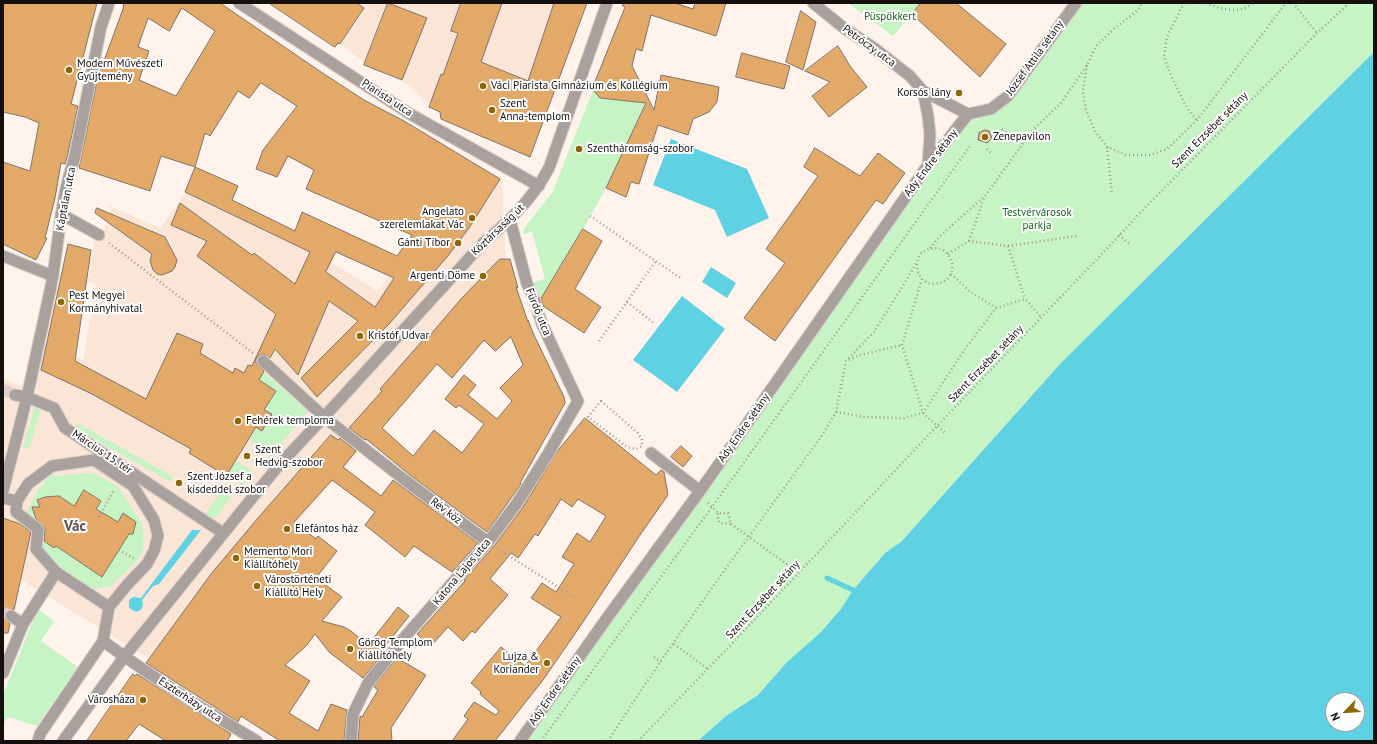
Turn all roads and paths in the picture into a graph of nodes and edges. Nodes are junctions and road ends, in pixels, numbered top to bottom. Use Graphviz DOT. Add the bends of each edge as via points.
graph roads {
  1 [pos="109,3"];
  2 [pos="239,3"];
  3 [pos="607,3"];
  4 [pos="814,3"];
  5 [pos="1076,3"];
  6 [pos="1142,3"];
  7 [pos="1184,3"];
  8 [pos="1206,3"];
  9 [pos="1253,3"];
  10 [pos="1286,3"];
  11 [pos="1293,3"];
  12 [pos="1349,3"];
  13 [pos="1317,33"];
  14 [pos="1087,65"];
  15 [pos="923,90"];
  16 [pos="968,114"];
  17 [pos="1197,120"];
  18 [pos="1002,129"];
  19 [pos="1008,133"];
  20 [pos="970,146"];
  21 [pos="1107,147"];
  22 [pos="987,149"];
  23 [pos="992,153"];
  24 [pos="928,165"];
  25 [pos="539,186"];
  26 [pos="1112,194"];
  27 [pos="985,196"];
  28 [pos="62,214"];
  29 [pos="590,216"];
  30 [pos="510,220"];
  31 [pos="99,235"];
  32 [pos="1119,235"];
  33 [pos="1077,236"];
  34 [pos="969,240"];
  35 [pos="1131,245"];
  36 [pos="1008,246"];
  37 [pos="930,248"];
  38 [pos="948,254"];
  39 [pos="3,256"];
  40 [pos="656,261"];
  41 [pos="917,262"];
  42 [pos="951,274"];
  43 [pos="54,276"];
  44 [pos="682,279"];
  45 [pos="922,279"];
  46 [pos="1025,298"];
  47 [pos="627,302"];
  48 [pos="996,308"];
  49 [pos="1042,318"];
  50 [pos="655,324"];
  51 [pos="600,341"];
  52 [pos="902,345"];
  53 [pos="263,361"];
  54 [pos="846,361"];
  55 [pos="15,394"];
  56 [pos="27,397"];
  57 [pos="578,401"];
  58 [pos="836,412"];
  59 [pos="922,413"];
  60 [pos="324,416"];
  61 [pos="937,426"];
  62 [pos="945,433"];
  63 [pos="627,448"];
  64 [pos="651,453"];
  65 [pos="118,482"];
  66 [pos="3,491"];
  67 [pos="700,491"];
  68 [pos="3,498"];
  69 [pos="18,501"];
  70 [pos="712,507"];
  71 [pos="718,514"];
  72 [pos="99,517"];
  73 [pos="731,524"];
  74 [pos="223,533"];
  75 [pos="749,537"];
  76 [pos="488,542"];
  77 [pos="119,550"];
  78 [pos="142,562"];
  79 [pos="56,572"];
  80 [pos="799,573"];
  81 [pos="574,597"];
  82 [pos="109,607"];
  83 [pos="11,616"];
  84 [pos="23,624"];
  85 [pos="103,640"];
  86 [pos="674,644"];
  87 [pos="124,657"];
  88 [pos="654,657"];
  89 [pos="661,662"];
  90 [pos="708,669"];
  91 [pos="3,673"];
  92 [pos="38,741"];
  93 [pos="63,741"];
  94 [pos="257,741"];
  95 [pos="351,741"];
  96 [pos="520,741"];
  97 [pos="541,741"];
  98 [pos="608,741"];
  99 [pos="638,741"];
  1 -- 28 [label="street, Káptalan utca" via="101,27"];
  2 -- 25 [label="street, Piarista utca" via="410,114"];
  3 -- 25 [label="street, Köztársaság út" via="549,168"];
  4 -- 15 [label="street, Petróczy utca" via="910,76"];
  5 -- 16 [label="street, József Attila sétány" via="1008,96 991,109"];
  6 -- 14 [label="path" via="1138,10 1096,46"];
  7 -- 17 [label="path" via="1167,37 1164,56 1187,108"];
  8 -- 9 [label="path" via="1222,10 1237,10"];
  10 -- 17 [label="path"];
  11 -- 13 [label="path"];
  12 -- 13 [label="path, Szent Erzsébet sétány"];
  13 -- 32 [label="path, Szent Erzsébet sétány"];
  14 -- 21 [label="path" via="1083,91 1086,110 1095,131"];
  14 -- 27 [label="path" via="1061,103 1032,131"];
  15 -- 16 [label="street, Petróczy utca"];
  15 -- 24 [label="street" via="930,134"];
  16 -- 24 [label="street, Ady Endre sétány"];
  17 -- 21 [label="path" via="1167,149 1150,155 1126,155"];
  18 -- 19 [label="path"];
  20 -- 70 [label="path"];
  21 -- 26 [label="path"];
  22 -- 23 [label="path"];
  24 -- 67 [label="street, Ady Endre sétány"];
  25 -- 30 [label="street, Köztársaság út"];
  27 -- 34 [label="path"];
  27 -- 37 [label="path"];
  28 -- 31 [label="street"];
  28 -- 43 [label="street, Káptalan utca"];
  29 -- 40 [label="path"];
  30 -- 57 [label="street, Fürdő utca" via="527,284 542,324"];
  30 -- 60 [label="street, Köztársaság út" via="483,243"];
  31 -- 53 [label="path"];
  32 -- 35 [label="path"];
  32 -- 49 [label="path, Szent Erzsébet sétány"];
  33 -- 36 [label="path"];
  34 -- 36 [label="path"];
  34 -- 38 [label="path"];
  36 -- 46 [label="path"];
  37 -- 38 [label="path"];
  37 -- 41 [label="path" via="920,254"];
  38 -- 42 [label="path" via="952,262"];
  39 -- 43 [label="street"];
  40 -- 44 [label="path"];
  40 -- 47 [label="path"];
  41 -- 45 [label="path" via="918,274"];
  41 -- 54 [label="path" via="874,332"];
  42 -- 45 [label="path" via="940,283 931,284"];
  42 -- 48 [label="path" via="969,291"];
  43 -- 56 [label="street, Káptalan utca"];
  45 -- 52 [label="path"];
  46 -- 48 [label="path"];
  46 -- 49 [label="path"];
  47 -- 50 [label="path"];
  47 -- 51 [label="path"];
  48 -- 59 [label="path"];
  49 -- 61 [label="path, Szent Erzsébet sétány"];
  52 -- 54 [label="path"];
  52 -- 59 [label="path"];
  53 -- 60 [label="street, Rév köz"];
  54 -- 58 [label="path"];
  55 -- 56 [label="street, Március 15. tér"];
  56 -- 66 [label="street"];
  56 -- 74 [label="street, Március 15. tér" via="54,408 65,428"];
  57 -- 76 [label="street, Katona Lajos utca" via="521,497"];
  58 -- 59 [label="path" via="864,417 896,418"];
  58 -- 75 [label="path"];
  59 -- 61 [label="path"];
  60 -- 74 [label="street"];
  60 -- 76 [label="street, Rév köz"];
  61 -- 62 [label="path"];
  61 -- 80 [label="path, Szent Erzsébet sétány"];
  63 -- 63 [label="path" via="636,449 642,446 638,433 600,401 588,417"];
  64 -- 67 [label="street"];
  65 -- 69 [label="street" via="94,460 52,466 28,484"];
  65 -- 72 [label="path"];
  65 -- 78 [label="street" via="133,486 154,520 158,536 154,551"];
  67 -- 70 [label="path"];
  67 -- 96 [label="street, Ady Endre sétány"];
  68 -- 69 [label="street"];
  69 -- 79 [label="street" via="16,512 40,529 36,549"];
  70 -- 71 [label="path"];
  70 -- 97 [label="path"];
  71 -- 73 [label="path" via="720,523"];
  71 -- 73 [label="path" via="728,513"];
  73 -- 75 [label="path"];
  74 -- 87 [label="street"];
  75 -- 80 [label="path"];
  75 -- 86 [label="path"];
  76 -- 81 [label="path"];
  76 -- 95 [label="street, Katona Lajos utca" via="368,683 353,714"];
  77 -- 78 [label="path"];
  78 -- 82 [label="street"];
  79 -- 82 [label="street"];
  79 -- 84 [label="street"];
  80 -- 90 [label="path, Szent Erzsébet sétány"];
  82 -- 85 [label="street"];
  83 -- 84 [label="street"];
  84 -- 91 [label="street"];
  85 -- 87 [label="street, Eszterházy utca"];
  85 -- 92 [label="street" via="40,734"];
  86 -- 89 [label="path"];
  86 -- 90 [label="path"];
  87 -- 93 [label="street"];
  87 -- 94 [label="street, Eszterházy utca"];
  88 -- 89 [label="path"];
  89 -- 98 [label="path"];
  90 -- 99 [label="path, Szent Erzsébet sétány"];
}
